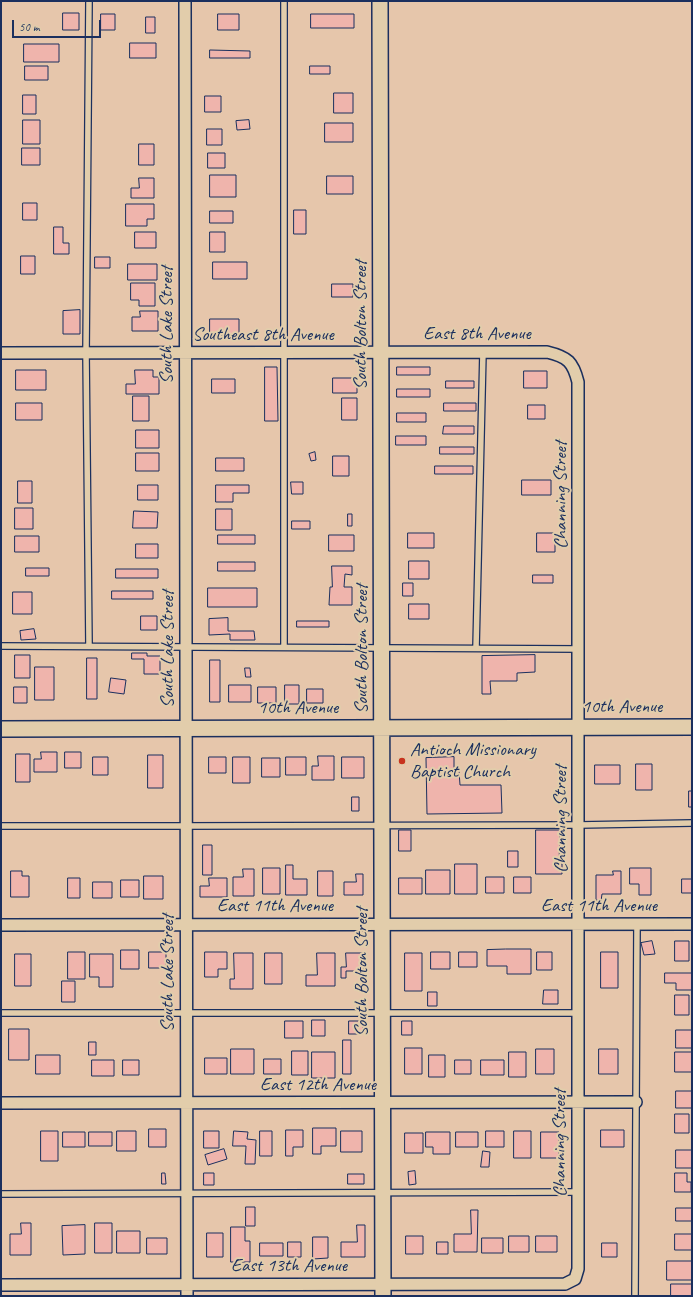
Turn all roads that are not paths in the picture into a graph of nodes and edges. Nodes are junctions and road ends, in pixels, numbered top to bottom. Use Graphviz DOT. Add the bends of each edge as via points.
graph roads {
  1 [pos="89,1"];
  2 [pos="185,1"];
  3 [pos="284,1"];
  4 [pos="380,1"];
  5 [pos="381,352"];
  6 [pos="482,352"];
  7 [pos="1,353"];
  8 [pos="86,353"];
  9 [pos="185,353"];
  10 [pos="284,353"];
  11 [pos="570,361"];
  12 [pos="1,646"];
  13 [pos="89,646"];
  14 [pos="186,646"];
  15 [pos="284,647"];
  16 [pos="382,647"];
  17 [pos="476,648"];
  18 [pos="579,649"];
  19 [pos="382,727"];
  20 [pos="579,727"];
  21 [pos="692,727"];
  22 [pos="1,728"];
  23 [pos="186,728"];
  24 [pos="692,823"];
  25 [pos="382,825"];
  26 [pos="579,825"];
  27 [pos="1,826"];
  28 [pos="186,826"];
  29 [pos="579,923"];
  30 [pos="186,924"];
  31 [pos="383,924"];
  32 [pos="637,924"];
  33 [pos="692,924"];
  34 [pos="1,925"];
  35 [pos="187,1012"];
  36 [pos="382,1012"];
  37 [pos="1,1013"];
  38 [pos="578,1013"];
  39 [pos="578,1102"];
  40 [pos="636,1102"];
  41 [pos="1,1103"];
  42 [pos="187,1103"];
  43 [pos="382,1103"];
  44 [pos="383,1192"];
  45 [pos="578,1192"];
  46 [pos="1,1194"];
  47 [pos="187,1194"];
  48 [pos="575,1279"];
  49 [pos="187,1284"];
  50 [pos="1,1285"];
  51 [pos="383,1290"];
  52 [pos="187,1296"];
  53 [pos="635,1296"];
  1 -- 8 [label="lane"];
  2 -- 9 [label="street, South Lake Street"];
  3 -- 10 [label="lane"];
  4 -- 5 [label="main road, South Bolton Street"];
  5 -- 6 [label="street, East 8th Avenue"];
  5 -- 10 [label="street, Southeast 8th Avenue"];
  5 -- 16 [label="main road, South Bolton Street"];
  6 -- 11 [label="street, East 8th Avenue" via="547,352"];
  6 -- 17 [label="lane"];
  7 -- 8 [label="street, Southeast 8th Avenue"];
  8 -- 9 [label="street, Southeast 8th Avenue"];
  8 -- 13 [label="lane"];
  9 -- 10 [label="street, Southeast 8th Avenue"];
  9 -- 14 [label="street, South Lake Street"];
  10 -- 15 [label="lane"];
  11 -- 18 [label="street, Channing Street" via="576,371 578,382"];
  12 -- 13 [label="lane"];
  13 -- 14 [label="lane"];
  14 -- 15 [label="lane"];
  14 -- 23 [label="street, South Lake Street"];
  15 -- 16 [label="lane"];
  16 -- 17 [label="lane"];
  16 -- 19 [label="main road, South Bolton Street"];
  17 -- 18 [label="lane"];
  18 -- 20 [label="street, Channing Street"];
  19 -- 20 [label="main road, 10th Avenue"];
  19 -- 23 [label="main road, 10th Avenue"];
  19 -- 25 [label="main road, South Bolton Street"];
  20 -- 21 [label="main road, 10th Avenue"];
  20 -- 26 [label="street, Channing Street"];
  22 -- 23 [label="main road, 10th Avenue"];
  23 -- 28 [label="street, South Lake Street"];
  24 -- 26 [label="lane"];
  25 -- 26 [label="lane"];
  25 -- 28 [label="lane"];
  25 -- 31 [label="main road, South Bolton Street"];
  26 -- 29 [label="street, Channing Street"];
  27 -- 28 [label="lane"];
  28 -- 30 [label="street, South Lake Street"];
  29 -- 31 [label="street, East 11th Avenue"];
  29 -- 32 [label="street, East 11th Avenue"];
  29 -- 38 [label="street, Channing Street"];
  30 -- 31 [label="street, East 11th Avenue"];
  30 -- 34 [label="street, East 11th Avenue"];
  30 -- 35 [label="street, South Lake Street"];
  31 -- 36 [label="main road, South Bolton Street"];
  32 -- 33 [label="street, East 11th Avenue"];
  32 -- 40 [label="lane"];
  35 -- 36 [label="lane"];
  35 -- 37 [label="lane"];
  35 -- 42 [label="street, South Lake Street"];
  36 -- 38 [label="lane"];
  36 -- 43 [label="main road, South Bolton Street"];
  38 -- 39 [label="street, Channing Street"];
  39 -- 40 [label="street, East 12th Avenue"];
  39 -- 43 [label="street, East 12th Avenue"];
  39 -- 45 [label="street, Channing Street"];
  40 -- 53 [label="lane"];
  41 -- 42 [label="street, East 12th Avenue"];
  42 -- 43 [label="street, East 12th Avenue"];
  42 -- 47 [label="street, South Lake Street"];
  43 -- 44 [label="main road, South Bolton Street"];
  44 -- 45 [label="lane"];
  44 -- 47 [label="lane"];
  44 -- 51 [label="main road, South Bolton Street"];
  45 -- 48 [label="street, Channing Street" via="578,1269"];
  46 -- 47 [label="lane"];
  47 -- 49 [label="street, South Lake Street"];
  48 -- 51 [label="street, East 13th Avenue" via="566,1284"];
  49 -- 50 [label="street, East 13th Avenue"];
  49 -- 51 [label="street, East 13th Avenue"];
  49 -- 52 [label="street, South Lake Street"];
}
